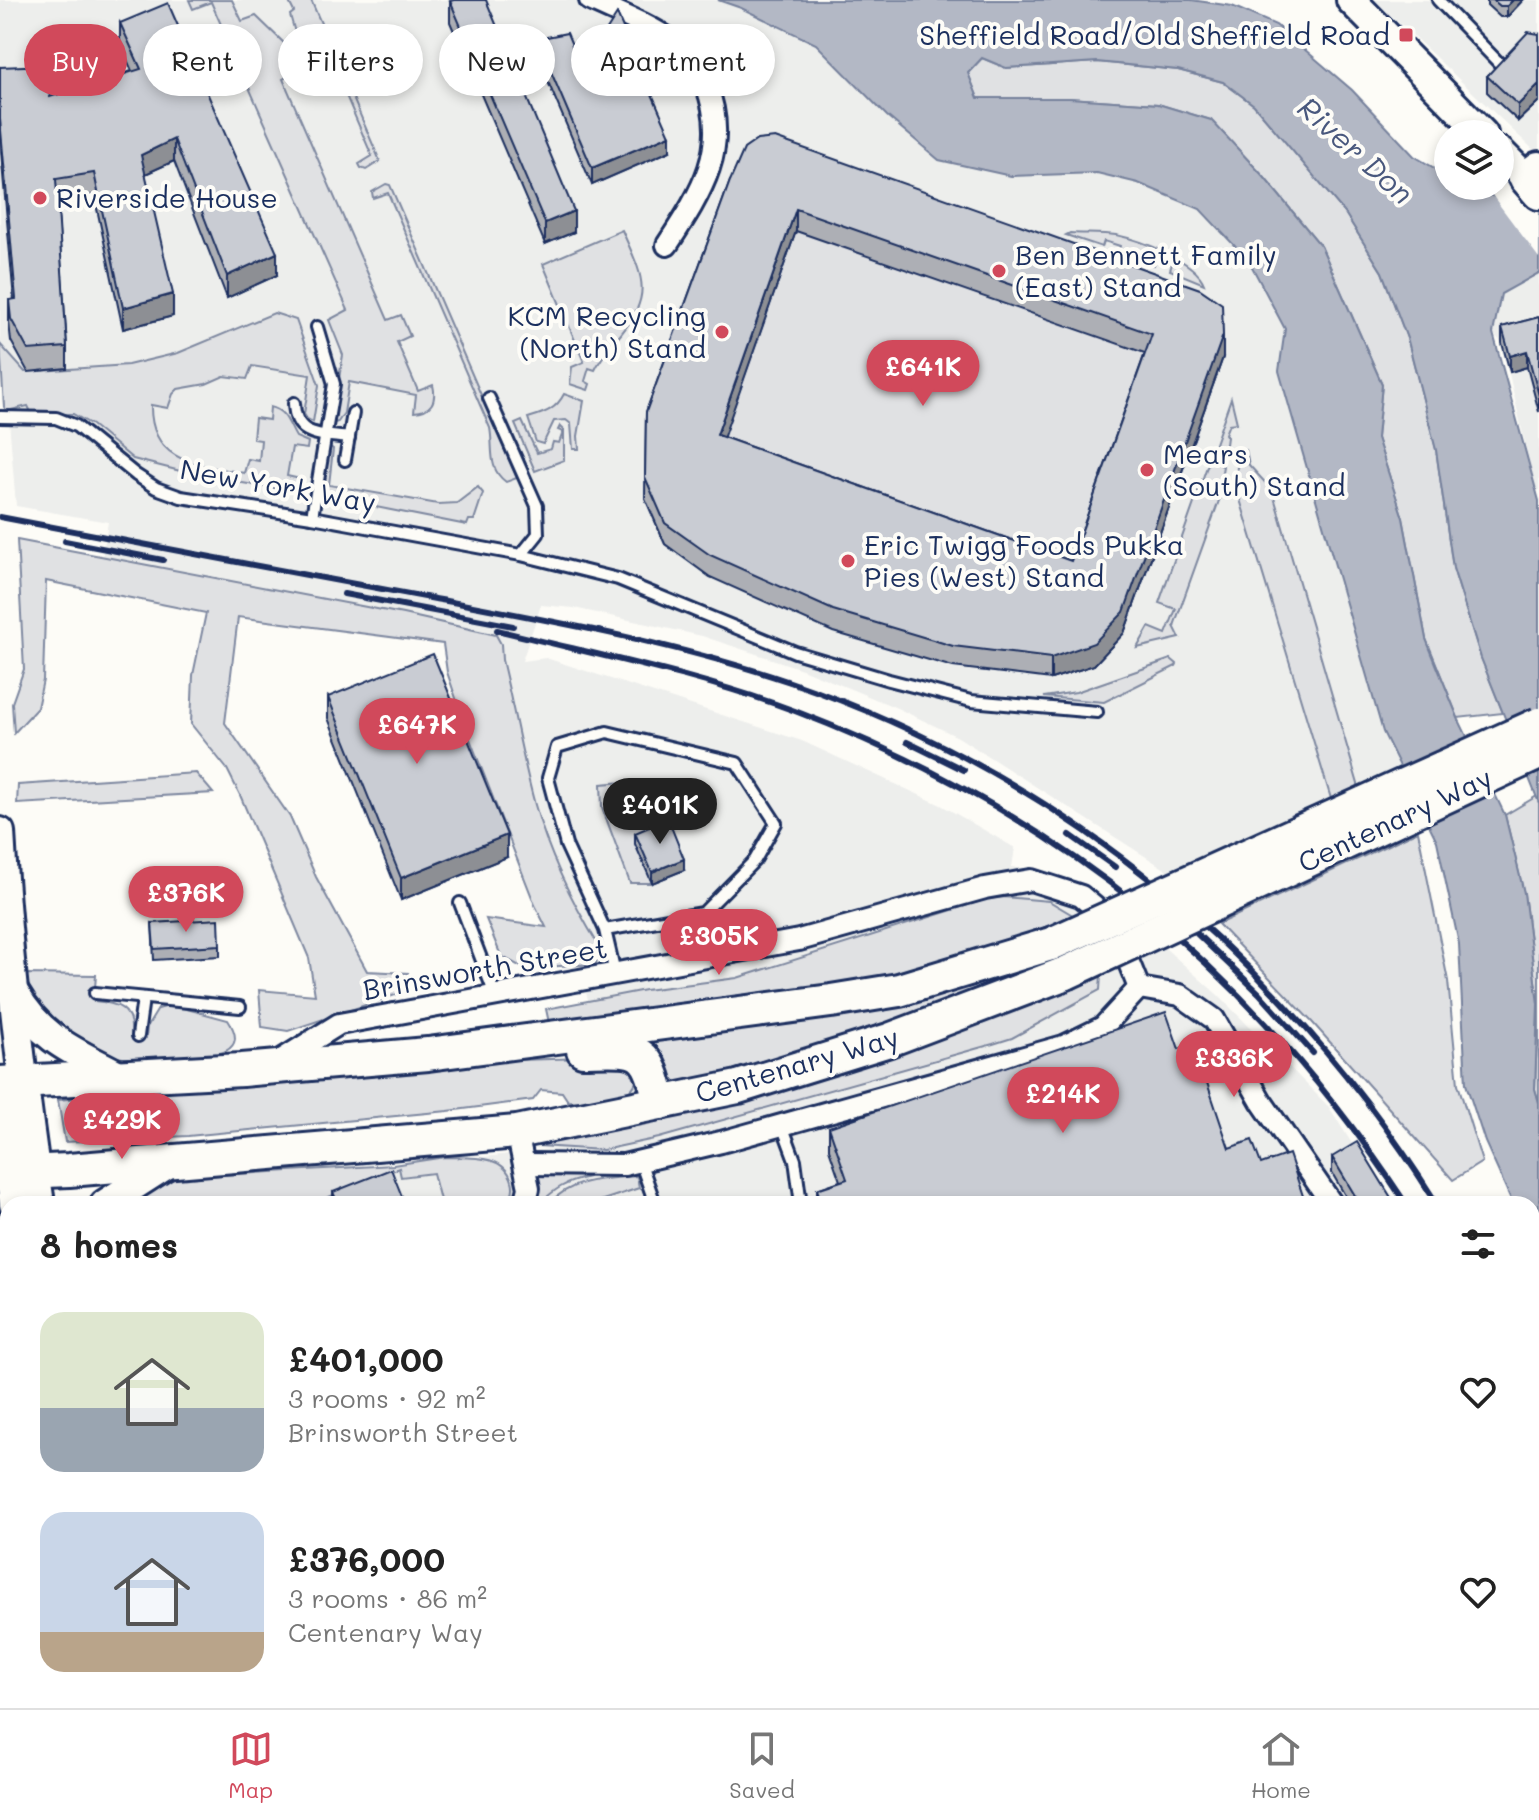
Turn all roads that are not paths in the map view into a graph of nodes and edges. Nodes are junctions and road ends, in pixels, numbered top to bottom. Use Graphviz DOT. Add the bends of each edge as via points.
graph roads {
  1 [pos="590,0"];
  2 [pos="1351,0"];
  3 [pos="1438,0"];
  4 [pos="1499,63"];
  5 [pos="1469,120"];
  6 [pos="1514,164"];
  7 [pos="1535,182"];
  8 [pos="667,245"];
  9 [pos="317,327"];
  10 [pos="489,398"];
  11 [pos="294,403"];
  12 [pos="353,413"];
  13 [pos="0,417"];
  14 [pos="325,434"];
  15 [pos="349,438"];
  16 [pos="345,460"];
  17 [pos="312,517"];
  18 [pos="521,555"];
  19 [pos="1097,712"];
  20 [pos="1539,724"];
  21 [pos="1539,753"];
  22 [pos="0,832"];
  23 [pos="460,903"];
  24 [pos="605,930"];
  25 [pos="6,970"];
  26 [pos="615,973"];
  27 [pos="1139,988"];
  28 [pos="95,993"];
  29 [pos="495,995"];
  30 [pos="143,998"];
  31 [pos="240,1007"];
  32 [pos="138,1036"];
  33 [pos="0,1046"];
  34 [pos="428,1054"];
  35 [pos="267,1069"];
  36 [pos="122,1077"];
  37 [pos="8,1089"];
  38 [pos="660,1103"];
  39 [pos="782,1125"];
  40 [pos="517,1132"];
  41 [pos="172,1161"];
  42 [pos="640,1161"];
  43 [pos="526,1164"];
  44 [pos="15,1172"];
  45 [pos="14,1196"];
  46 [pos="34,1196"];
  47 [pos="117,1196"];
  48 [pos="527,1196"];
  49 [pos="652,1196"];
  50 [pos="800,1196"];
  51 [pos="1326,1196"];
  1 -- 8 [label="street" via="675,43 700,71 714,104 717,137 708,174"];
  2 -- 5 [label="street"];
  3 -- 4 [label="lane"];
  6 -- 7 [label="street"];
  9 -- 14 [label="lane" via="334,384"];
  10 -- 18 [label="lane" via="537,506 538,534"];
  11 -- 14 [label="lane" via="305,431"];
  12 -- 15 [label="lane"];
  13 -- 17 [label="lane, New York Way" via="56,418 76,426 136,475 181,497"];
  14 -- 15 [label="lane"];
  14 -- 17 [label="lane"];
  15 -- 16 [label="lane"];
  17 -- 18 [label="lane, New York Way"];
  18 -- 19 [label="lane, New York Way" via="618,579 795,652 889,680 971,701"];
  20 -- 34 [label="main road, Centenary Way, bridge" via="1051,944 899,990"];
  21 -- 38 [label="main road, Centenary Way, bridge" via="1066,973 889,1040 738,1087"];
  22 -- 25 [label="street"];
  23 -- 29 [label="lane"];
  24 -- 24 [label="lane" via="566,845 548,778 557,747 607,732 737,763 776,823 755,860 703,913"];
  24 -- 26 [label="lane"];
  25 -- 33 [label="street"];
  25 -- 36 [label="street" via="29,1017 45,1033"];
  25 -- 37 [label="street"];
  26 -- 27 [label="street, Brinsworth Street" via="799,940 1031,880 1081,896 1113,923"];
  26 -- 29 [label="street, Brinsworth Street"];
  27 -- 39 [label="street" via="1103,1027 1064,1046"];
  27 -- 51 [label="street" via="1180,995 1214,1019 1261,1101"];
  28 -- 30 [label="lane"];
  29 -- 35 [label="street, Brinsworth Street" via="339,1024"];
  30 -- 31 [label="lane"];
  30 -- 32 [label="lane"];
  34 -- 35 [label="main road, Centenary Way"];
  34 -- 38 [label="main road" via="626,1049 642,1056 654,1072"];
  35 -- 36 [label="main road, Centenary Way"];
  36 -- 37 [label="main road, Centenary Way"];
  37 -- 44 [label="street"];
  38 -- 40 [label="main road, Centenary Way"];
  39 -- 42 [label="street"];
  39 -- 50 [label="lane" via="795,1160"];
  40 -- 41 [label="main road, Centenary Way"];
  40 -- 43 [label="street"];
  41 -- 44 [label="main road, Centenary Way"];
  41 -- 47 [label="street"];
  42 -- 43 [label="street"];
  42 -- 49 [label="lane"];
  43 -- 48 [label="street"];
  44 -- 45 [label="street"];
  44 -- 46 [label="street"];
}
